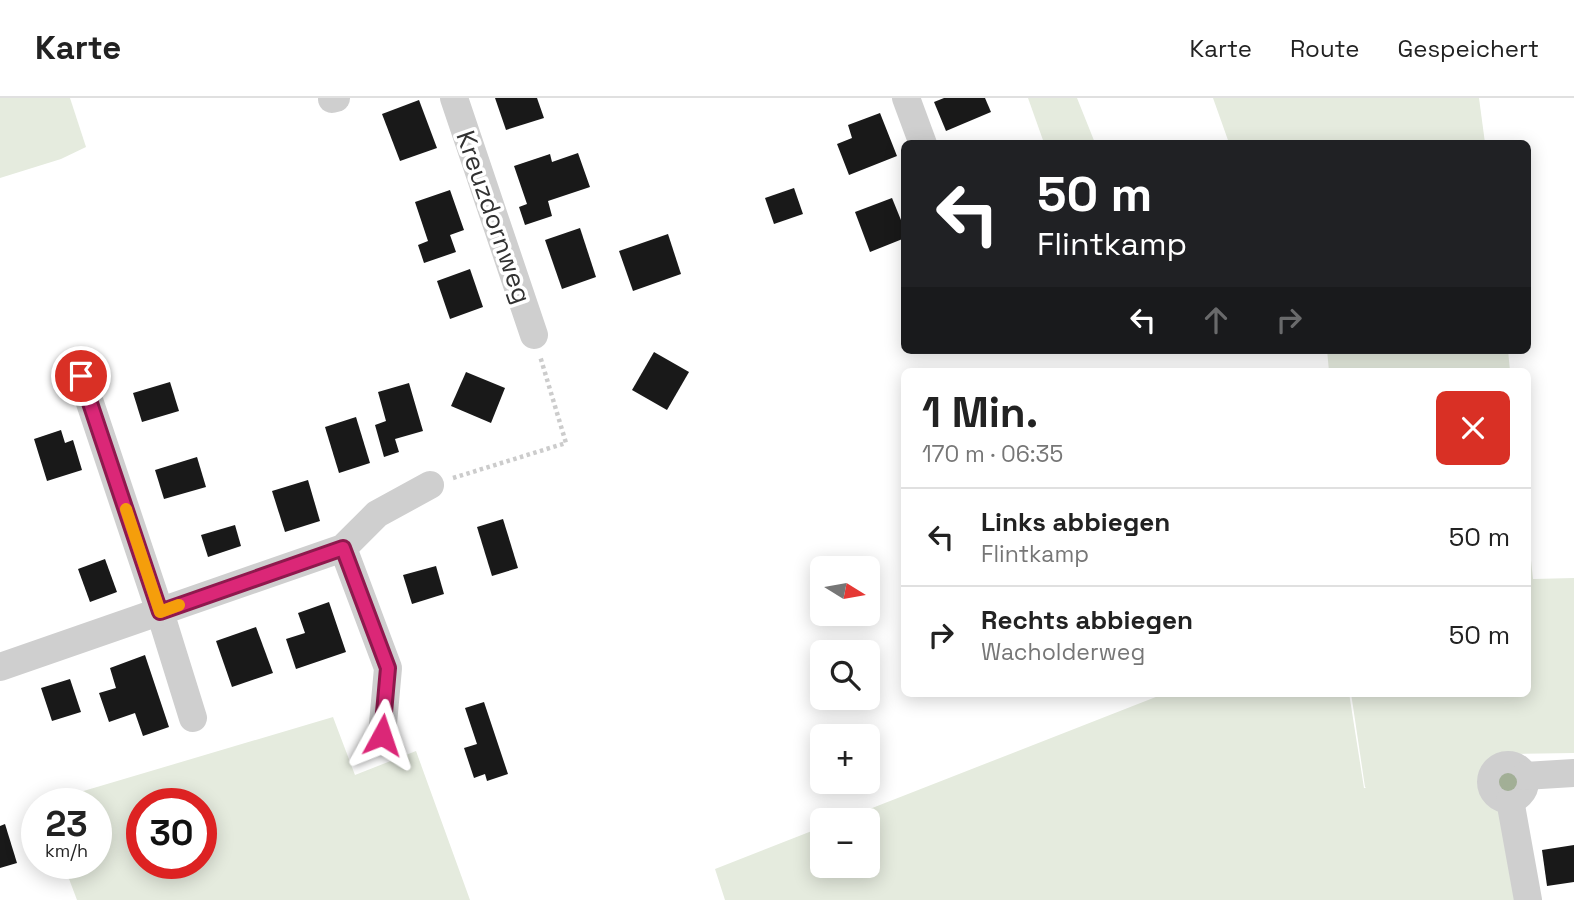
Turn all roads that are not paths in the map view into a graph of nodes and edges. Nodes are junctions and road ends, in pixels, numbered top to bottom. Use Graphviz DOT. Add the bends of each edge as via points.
graph roads {
  1 [pos="453,98"];
  2 [pos="906,98"];
  3 [pos="922,140"];
  4 [pos="534,335"];
  5 [pos="81,376"];
  6 [pos="430,485"];
  7 [pos="343,548"];
  8 [pos="160,612"];
  9 [pos="0,667"];
  10 [pos="193,718"];
  11 [pos="382,735"];
  12 [pos="1574,773"];
  13 [pos="1528,900"];
  1 -- 4 [label="street, Kreuzdornweg"];
  2 -- 3 [label="street"];
  5 -- 8 [label="street"];
  6 -- 7 [label="street" via="377,514"];
  7 -- 8 [label="street"];
  7 -- 11 [label="street" via="388,668"];
  8 -- 9 [label="street"];
  8 -- 10 [label="street"];
  12 -- 13 [label="street" via="1517,788"];
}
